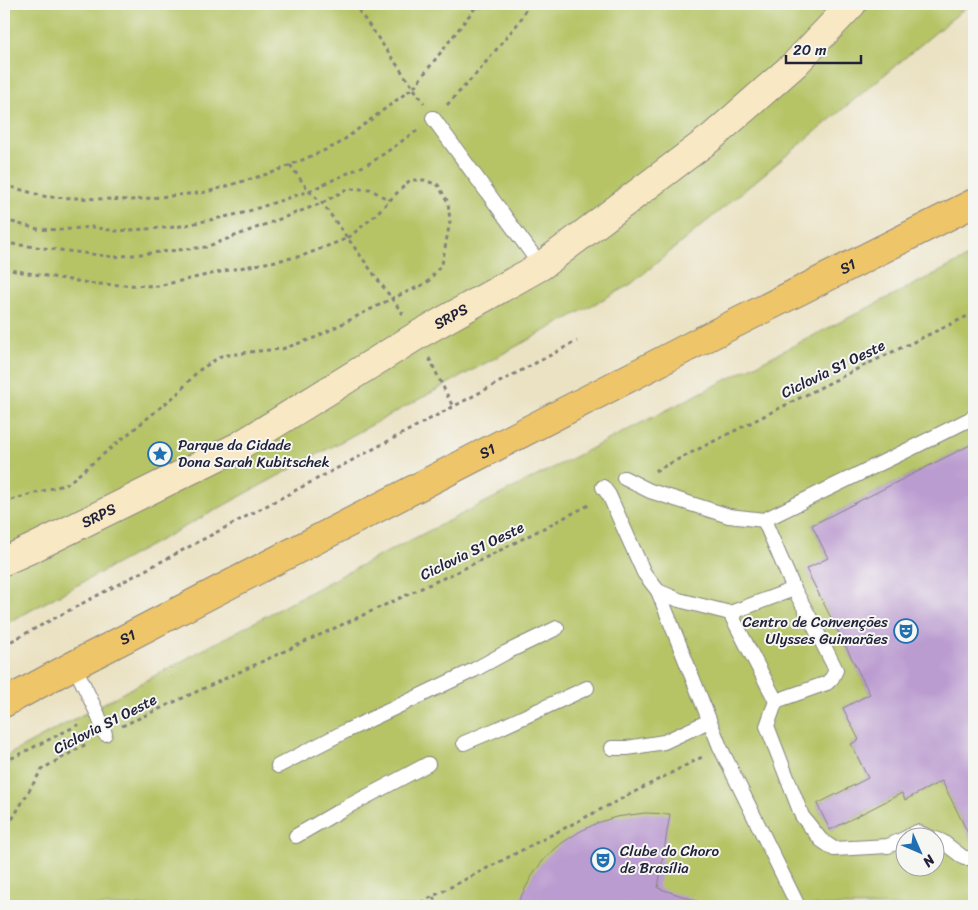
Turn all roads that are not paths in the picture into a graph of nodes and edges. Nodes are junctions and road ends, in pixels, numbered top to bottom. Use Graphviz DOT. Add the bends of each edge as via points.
graph roads {
  1 [pos="852,4"];
  2 [pos="434,118"];
  3 [pos="974,203"];
  4 [pos="541,266"];
  5 [pos="974,417"];
  6 [pos="628,480"];
  7 [pos="606,491"];
  8 [pos="764,520"];
  9 [pos="4,561"];
  10 [pos="794,589"];
  11 [pos="658,591"];
  12 [pos="730,613"];
  13 [pos="557,628"];
  14 [pos="74,665"];
  15 [pos="587,688"];
  16 [pos="776,701"];
  17 [pos="4,703"];
  18 [pos="709,721"];
  19 [pos="105,734"];
  20 [pos="464,743"];
  21 [pos="612,748"];
  22 [pos="428,764"];
  23 [pos="278,766"];
  24 [pos="296,836"];
  25 [pos="896,842"];
  26 [pos="946,844"];
  27 [pos="974,858"];
  28 [pos="798,906"];
  1 -- 4 [label="main road, SRPS" via="795,64 712,137"];
  2 -- 4 [label="lane"];
  3 -- 14 [label="highway, S1"];
  4 -- 9 [label="main road, SRPS" via="418,335 239,446"];
  5 -- 8 [label="lane"];
  6 -- 8 [label="lane" via="650,491 728,516"];
  7 -- 11 [label="lane" via="644,573"];
  8 -- 10 [label="lane"];
  10 -- 12 [label="lane"];
  10 -- 16 [label="lane" via="836,670 827,683"];
  11 -- 12 [label="lane"];
  11 -- 18 [label="lane"];
  12 -- 16 [label="lane"];
  13 -- 23 [label="lane"];
  14 -- 17 [label="highway, S1"];
  14 -- 19 [label="lane"];
  15 -- 20 [label="lane"];
  16 -- 25 [label="lane" via="767,726 802,816 820,840 834,849 888,846"];
  18 -- 21 [label="lane" via="664,742"];
  18 -- 28 [label="lane"];
  22 -- 24 [label="lane"];
  26 -- 27 [label="lane" via="964,858"];
}
